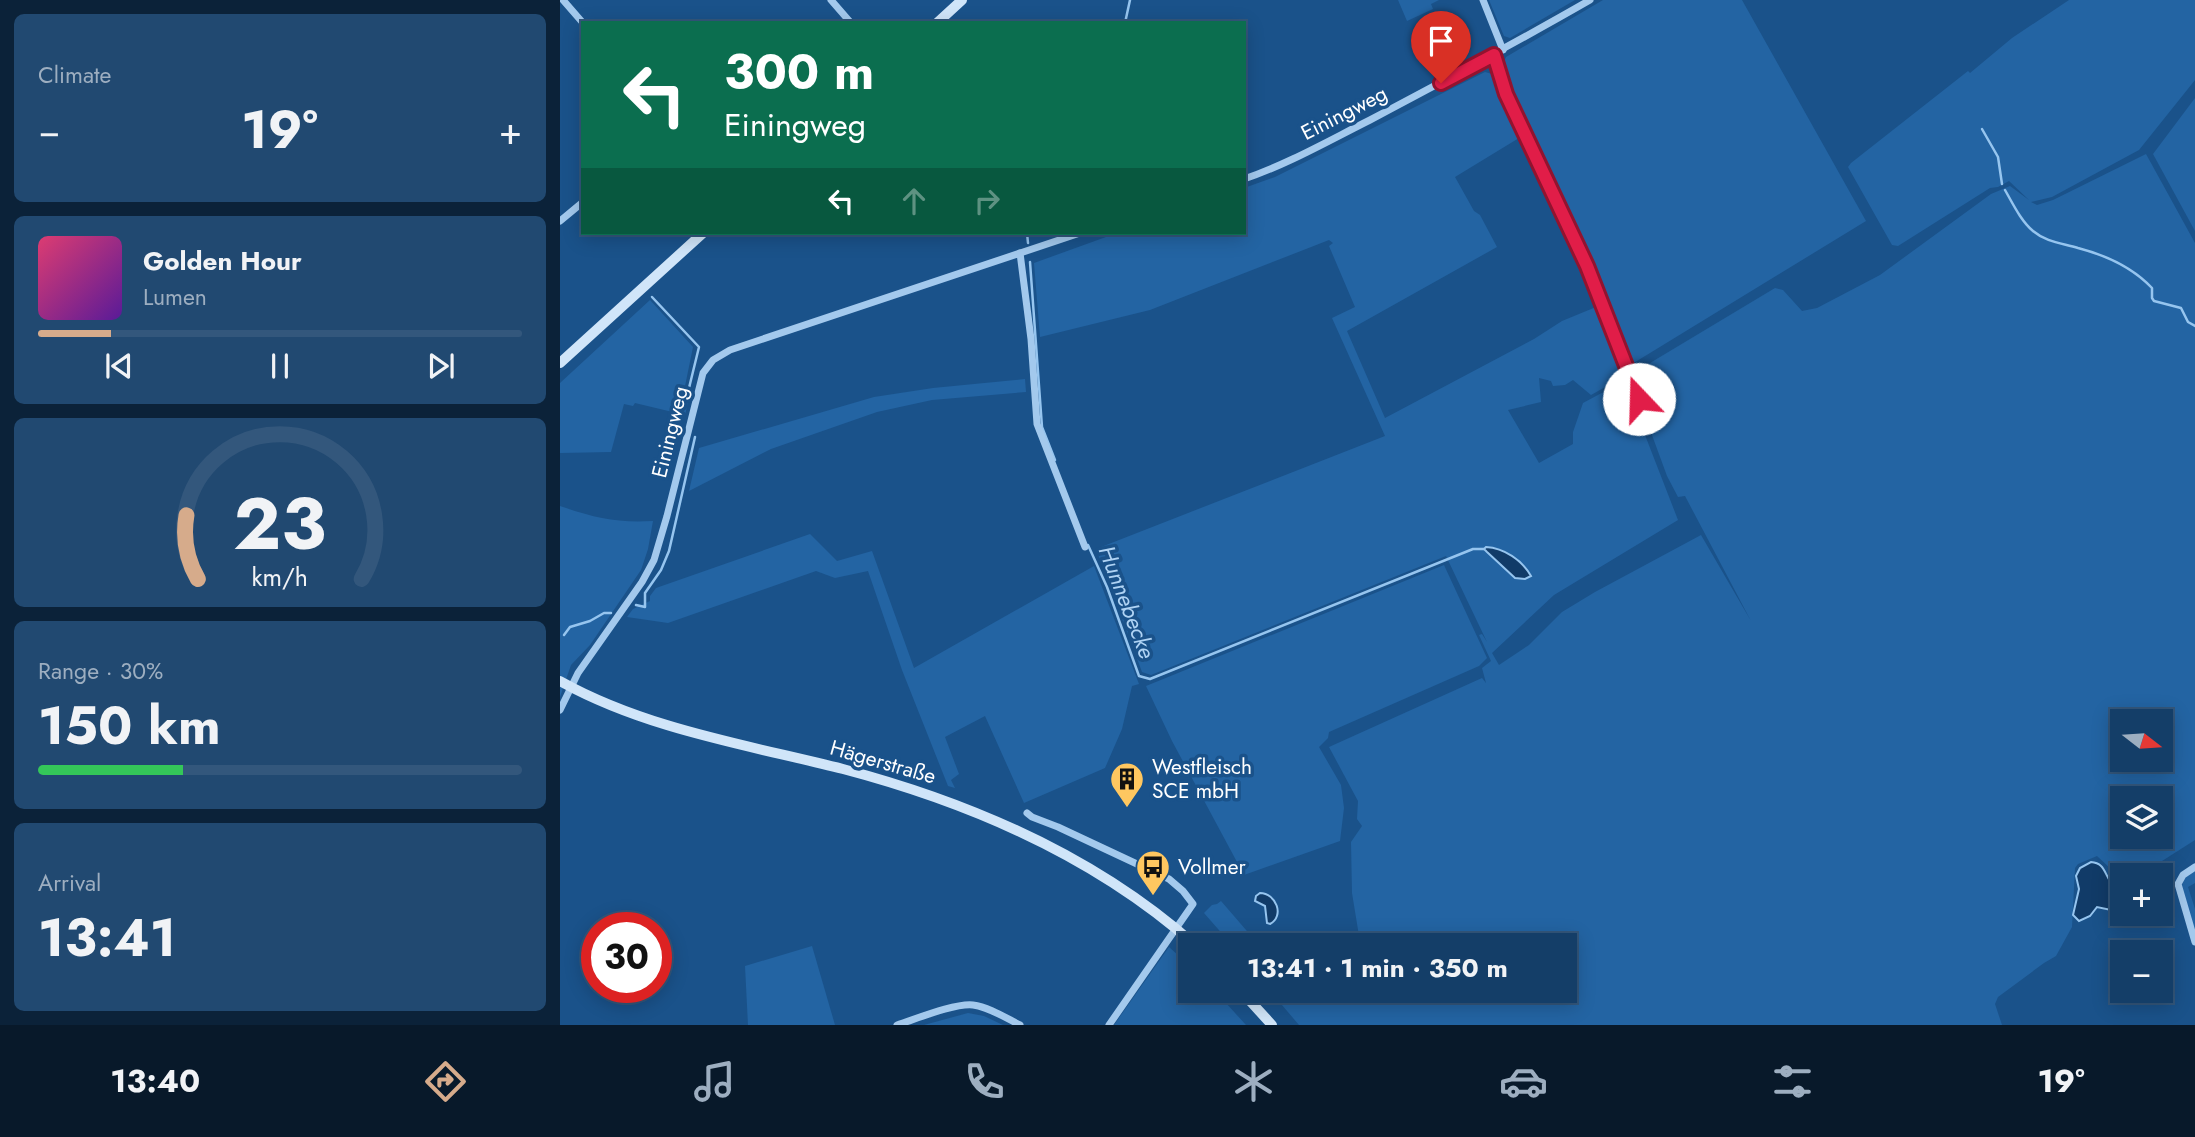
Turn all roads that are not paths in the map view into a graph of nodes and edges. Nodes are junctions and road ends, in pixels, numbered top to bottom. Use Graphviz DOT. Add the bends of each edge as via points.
graph roads {
  1 [pos="563,0"];
  2 [pos="831,0"];
  3 [pos="962,0"];
  4 [pos="1483,0"];
  5 [pos="1590,0"];
  6 [pos="581,21"];
  7 [pos="849,21"];
  8 [pos="939,21"];
  9 [pos="1503,50"];
  10 [pos="1494,55"];
  11 [pos="1246,178"];
  12 [pos="581,203"];
  13 [pos="560,221"];
  14 [pos="701,235"];
  15 [pos="1074,235"];
  16 [pos="1020,253"];
  17 [pos="560,363"];
  18 [pos="1639,399"];
  19 [pos="1085,547"];
  20 [pos="560,681"];
  21 [pos="571,687"];
  22 [pos="560,710"];
  23 [pos="1027,813"];
  24 [pos="2195,867"];
  25 [pos="1175,928"];
  26 [pos="1181,933"];
  27 [pos="2195,942"];
  28 [pos="1252,1003"];
  29 [pos="897,1025"];
  30 [pos="1020,1025"];
  31 [pos="1109,1025"];
  32 [pos="1272,1025"];
  1 -- 6 [label="street"];
  2 -- 7 [label="street"];
  3 -- 8 [label="main road"];
  4 -- 9 [label="street"];
  5 -- 9 [label="street, Einingweg"];
  9 -- 10 [label="street, Einingweg"];
  10 -- 11 [label="street, Einingweg" via="1275,169"];
  10 -- 18 [label="street" via="1506,94 1587,266"];
  12 -- 13 [label="street"];
  14 -- 17 [label="main road"];
  15 -- 16 [label="street, Einingweg"];
  16 -- 19 [label="street" via="1037,424"];
  16 -- 21 [label="street, Einingweg" via="730,350 713,360 703,373 654,560"];
  20 -- 21 [label="main road, Hägerstraße"];
  21 -- 22 [label="street, Einingweg"];
  21 -- 25 [label="main road, Hägerstraße" via="644,717 872,777 970,810 1079,861"];
  23 -- 25 [label="street" via="1169,878 1193,904"];
  24 -- 27 [label="street" via="2178,884"];
  25 -- 26 [label="main road, Hägerstraße"];
  25 -- 31 [label="street"];
  28 -- 32 [label="main road"];
  29 -- 30 [label="street" via="967,1005"];
}
